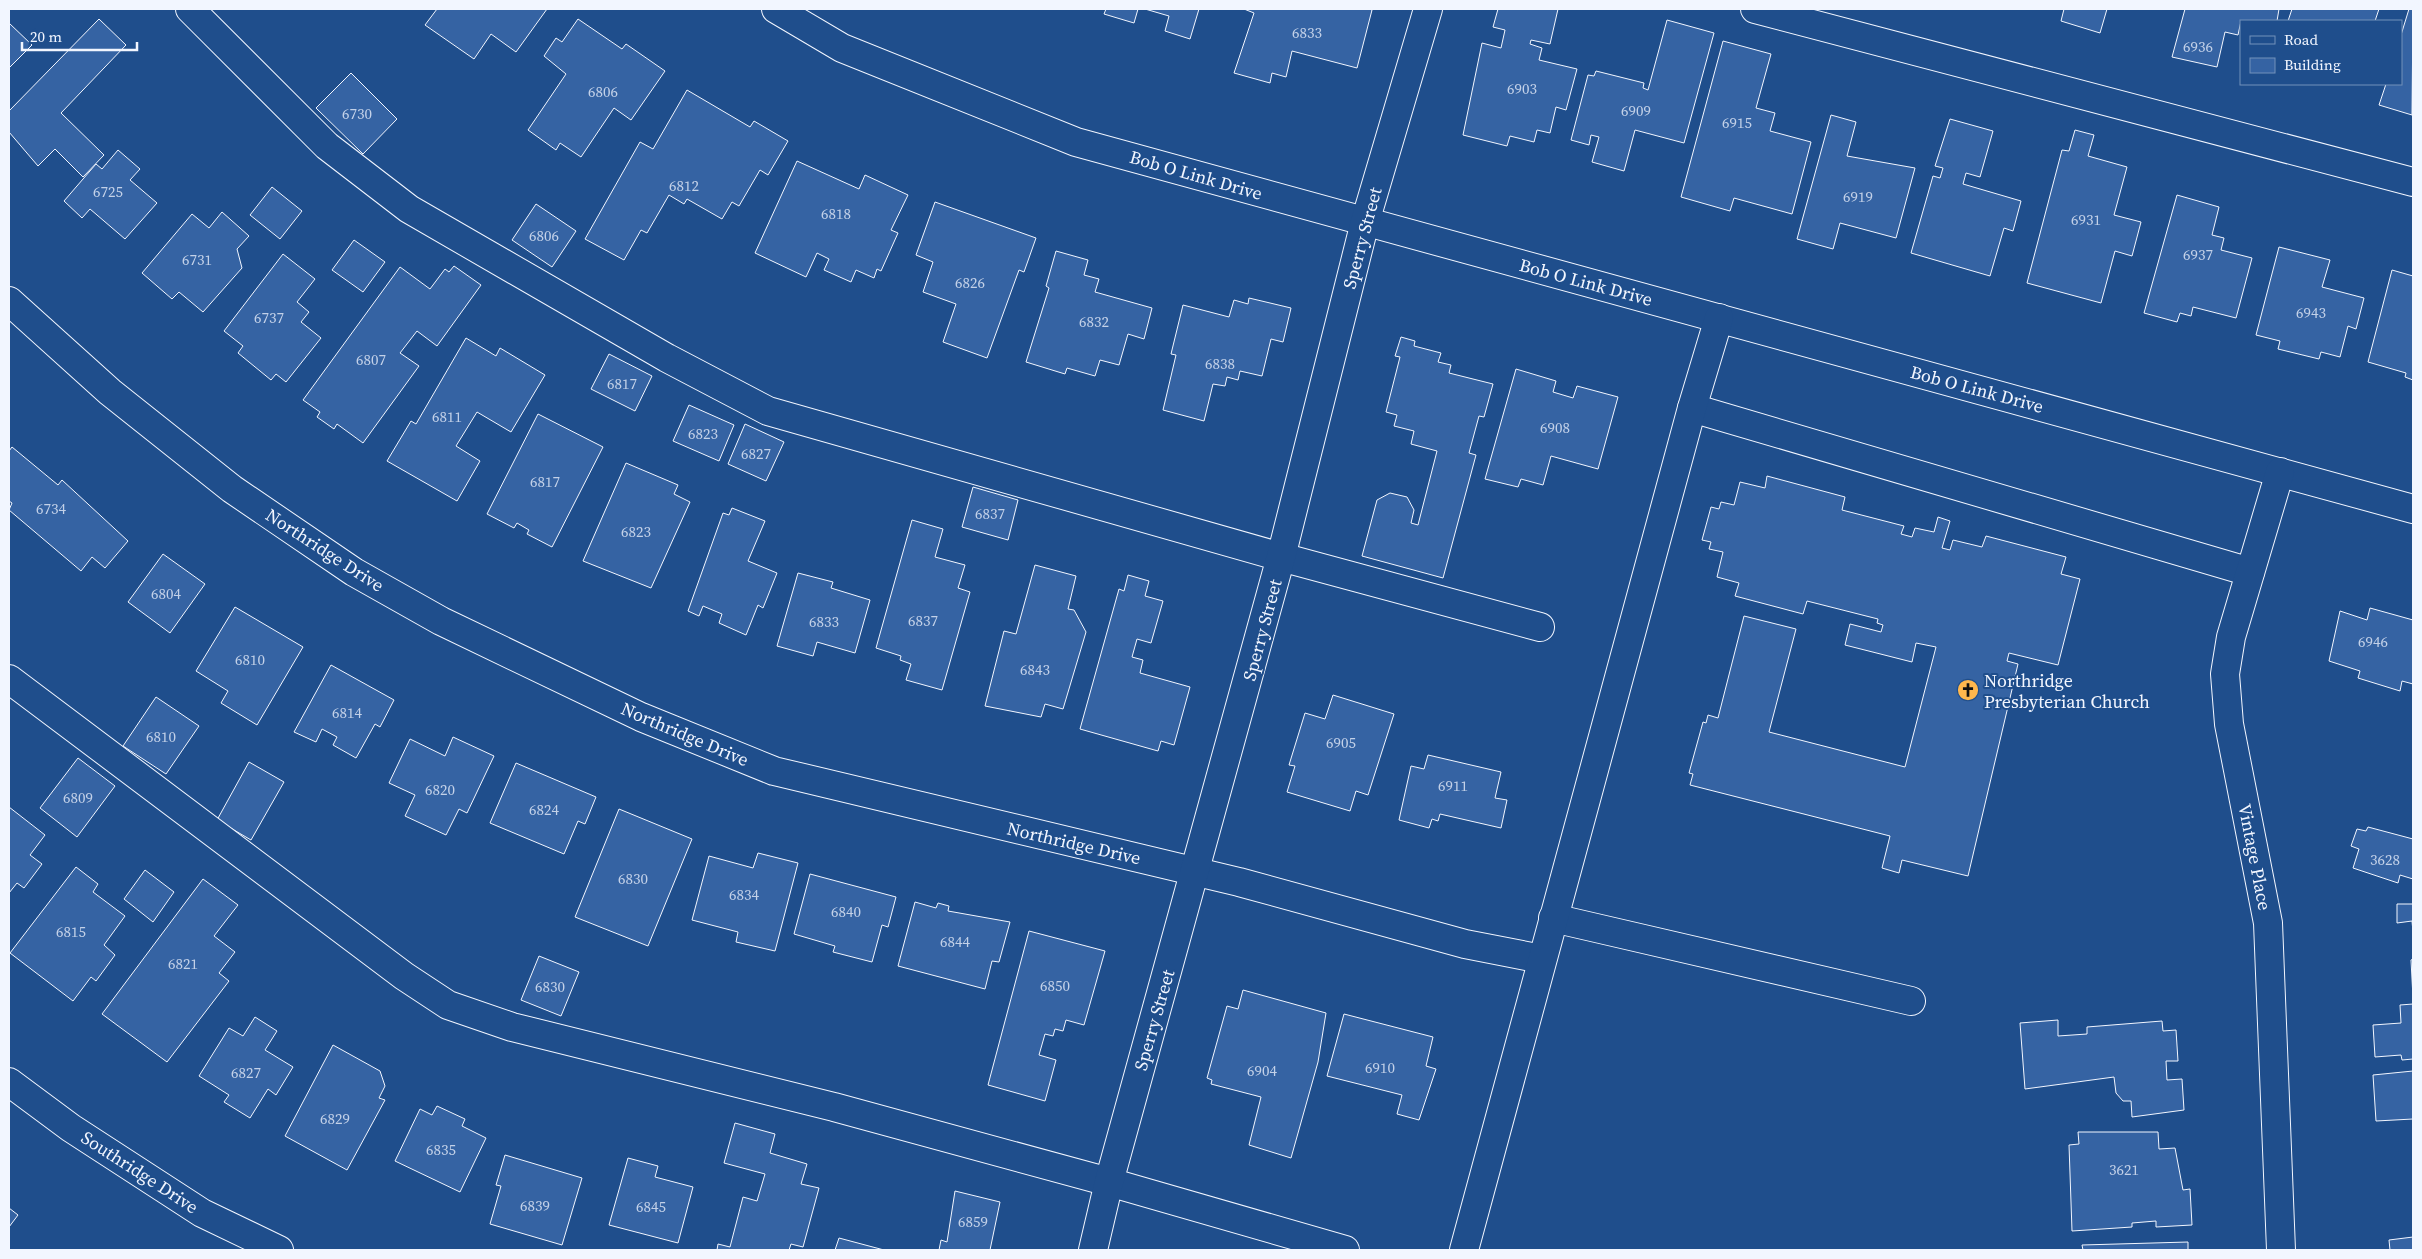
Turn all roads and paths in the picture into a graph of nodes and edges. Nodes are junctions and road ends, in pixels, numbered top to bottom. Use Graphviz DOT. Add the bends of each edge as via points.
graph roads {
  1 [pos="190,9"];
  2 [pos="776,9"];
  3 [pos="1428,9"];
  4 [pos="1755,9"];
  5 [pos="2413,182"];
  6 [pos="1365,222"];
  7 [pos="9,301"];
  8 [pos="1719,318"];
  9 [pos="1692,408"];
  10 [pos="2280,472"];
  11 [pos="2413,509"];
  12 [pos="1281,557"];
  13 [pos="2250,572"];
  14 [pos="1540,627"];
  15 [pos="9,679"];
  16 [pos="1196,871"];
  17 [pos="1552,918"];
  18 [pos="1542,958"];
  19 [pos="1911,1001"];
  20 [pos="9,1082"];
  21 [pos="1109,1182"];
  22 [pos="279,1250"];
  23 [pos="1093,1250"];
  24 [pos="1345,1250"];
  25 [pos="1464,1250"];
  26 [pos="2281,1250"];
  1 -- 12 [label="street" via="327,146 409,209 667,358 768,411"];
  2 -- 6 [label="street, Bob O Link Drive" via="842,48 1076,142"];
  3 -- 6 [label="street, Sperry Street"];
  4 -- 5 [label="street"];
  6 -- 8 [label="street, Bob O Link Drive"];
  6 -- 12 [label="street, Sperry Street"];
  7 -- 16 [label="street, Northridge Drive" via="110,392 232,489 354,572 441,621 632,713 774,771"];
  8 -- 9 [label="street"];
  8 -- 10 [label="street, Bob O Link Drive"];
  9 -- 13 [label="street"];
  9 -- 17 [label="street"];
  10 -- 11 [label="street, Bob O Link Drive"];
  10 -- 13 [label="street, Vintage Place"];
  12 -- 14 [label="street"];
  12 -- 16 [label="street, Sperry Street"];
  13 -- 26 [label="street, Vintage Place" via="2231,637 2225,674 2229,724 2268,923"];
  15 -- 21 [label="street" via="404,976 448,1005 512,1027 834,1107"];
  16 -- 18 [label="street, Northridge Drive" via="1465,944"];
  16 -- 21 [label="street, Sperry Street"];
  17 -- 18 [label="street"];
  17 -- 19 [label="street"];
  18 -- 25 [label="street"];
  20 -- 22 [label="street, Southridge Drive" via="71,1128 202,1213"];
  21 -- 23 [label="street, Sperry Street"];
  21 -- 24 [label="street"];
}
